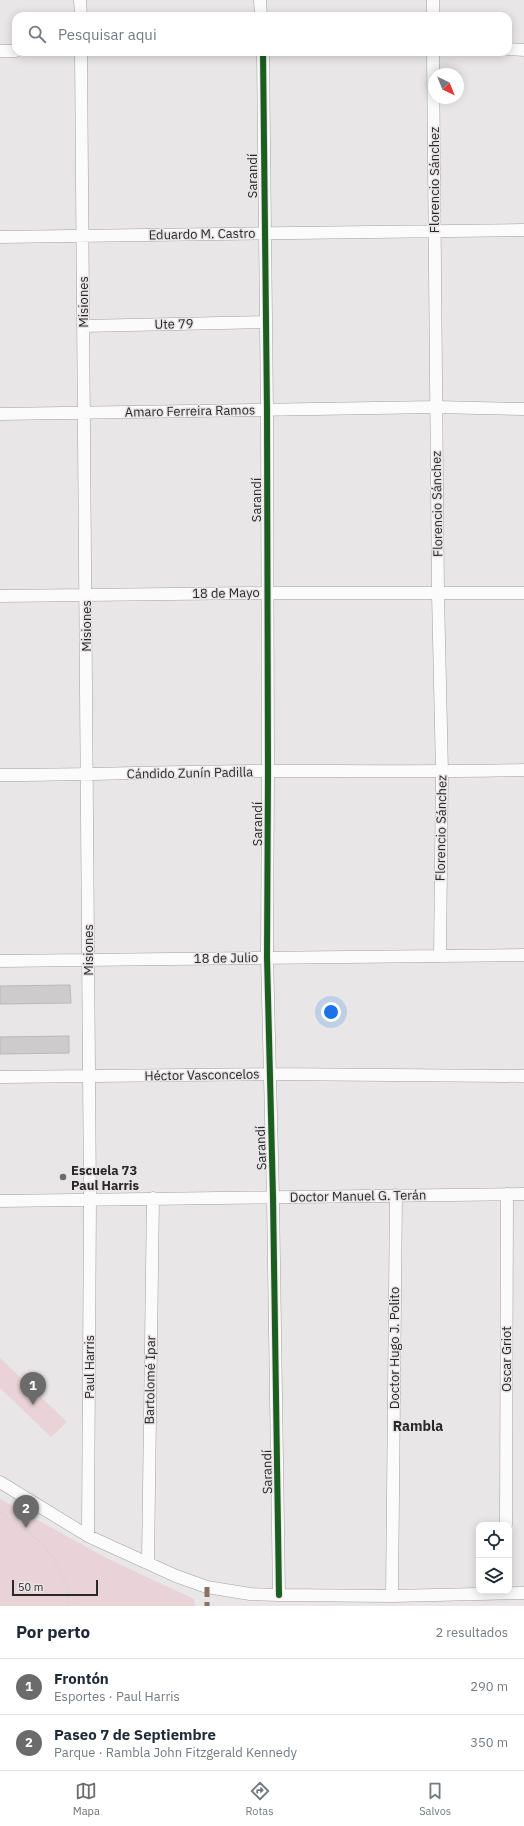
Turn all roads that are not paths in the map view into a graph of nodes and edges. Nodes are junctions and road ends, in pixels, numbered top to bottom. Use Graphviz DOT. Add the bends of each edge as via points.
graph roads {
  1 [pos="80,0"];
  2 [pos="260,0"];
  3 [pos="433,0"];
  4 [pos="81,12"];
  5 [pos="261,12"];
  6 [pos="433,12"];
  7 [pos="512,50"];
  8 [pos="524,50"];
  9 [pos="0,51"];
  10 [pos="12,51"];
  11 [pos="82,56"];
  12 [pos="263,56"];
  13 [pos="433,56"];
  14 [pos="524,230"];
  15 [pos="434,232"];
  16 [pos="264,234"];
  17 [pos="83,236"];
  18 [pos="0,237"];
  19 [pos="265,322"];
  20 [pos="83,326"];
  21 [pos="436,407"];
  22 [pos="524,409"];
  23 [pos="267,410"];
  24 [pos="84,413"];
  25 [pos="0,414"];
  26 [pos="267,593"];
  27 [pos="524,593"];
  28 [pos="438,594"];
  29 [pos="85,595"];
  30 [pos="0,596"];
  31 [pos="524,770"];
  32 [pos="268,771"];
  33 [pos="442,772"];
  34 [pos="0,775"];
  35 [pos="87,775"];
  36 [pos="440,955"];
  37 [pos="524,955"];
  38 [pos="267,957"];
  39 [pos="88,960"];
  40 [pos="0,961"];
  41 [pos="270,1074"];
  42 [pos="89,1076"];
  43 [pos="524,1076"];
  44 [pos="0,1077"];
  45 [pos="507,1194"];
  46 [pos="524,1194"];
  47 [pos="396,1195"];
  48 [pos="273,1197"];
  49 [pos="153,1198"];
  50 [pos="90,1199"];
  51 [pos="0,1200"];
  52 [pos="0,1482"];
  53 [pos="506,1522"];
  54 [pos="88,1536"];
  55 [pos="148,1562"];
  56 [pos="512,1592"];
  57 [pos="476,1593"];
  58 [pos="524,1593"];
  59 [pos="279,1595"];
  60 [pos="392,1596"];
  1 -- 4 [label="street"];
  2 -- 5 [label="street"];
  3 -- 6 [label="street"];
  7 -- 8 [label="street"];
  9 -- 10 [label="street"];
  11 -- 17 [label="street, Misiones"];
  12 -- 16 [label="street, Sarandí"];
  13 -- 15 [label="street, Florencio Sánchez"];
  14 -- 15 [label="street, Eduardo M. Castro"];
  15 -- 16 [label="street, Eduardo M. Castro"];
  15 -- 21 [label="street, Florencio Sánchez"];
  16 -- 17 [label="street, Eduardo M. Castro"];
  16 -- 19 [label="street, Sarandí"];
  17 -- 18 [label="street, Eduardo M. Castro"];
  17 -- 20 [label="street, Misiones"];
  19 -- 20 [label="street, Ute 79"];
  19 -- 23 [label="street, Sarandí"];
  20 -- 24 [label="street, Misiones"];
  21 -- 22 [label="street, Amaro Ferreira Ramos"];
  21 -- 23 [label="street, Amaro Ferreira Ramos"];
  21 -- 28 [label="street, Florencio Sánchez"];
  23 -- 24 [label="street, Amaro Ferreira Ramos"];
  23 -- 26 [label="street, Sarandí"];
  24 -- 25 [label="street, Amaro Ferreira Ramos"];
  24 -- 29 [label="street, Misiones"];
  26 -- 28 [label="street, 18 de Mayo"];
  26 -- 29 [label="street, 18 de Mayo"];
  26 -- 32 [label="street, Sarandí"];
  27 -- 28 [label="street, 18 de Mayo"];
  28 -- 33 [label="street, Florencio Sánchez"];
  29 -- 30 [label="street, 18 de Mayo"];
  29 -- 35 [label="street, Misiones"];
  31 -- 33 [label="street, Cándido Zunín Padilla"];
  32 -- 33 [label="street, Cándido Zunín Padilla"];
  32 -- 35 [label="street, Cándido Zunín Padilla"];
  32 -- 38 [label="street, Sarandí"];
  33 -- 36 [label="street, Florencio Sánchez"];
  34 -- 35 [label="street, Cándido Zunín Padilla"];
  35 -- 39 [label="street, Misiones"];
  36 -- 37 [label="street, 18 de Julio"];
  36 -- 38 [label="street, 18 de Julio"];
  38 -- 39 [label="street, 18 de Julio"];
  38 -- 41 [label="street, Sarandí"];
  39 -- 40 [label="street, 18 de Julio"];
  39 -- 42 [label="street, Misiones"];
  41 -- 42 [label="street, Héctor Vasconcelos"];
  41 -- 43 [label="street, Héctor Vasconcelos"];
  41 -- 48 [label="street, Sarandí"];
  42 -- 44 [label="street, Héctor Vasconcelos"];
  42 -- 50 [label="street, Misiones"];
  45 -- 46 [label="street, Doctor Manuel G. Terán"];
  45 -- 47 [label="street, Doctor Manuel G. Terán"];
  45 -- 53 [label="street, Oscar Griot"];
  47 -- 48 [label="street, Doctor Manuel G. Terán"];
  47 -- 60 [label="street, Doctor Hugo J. Polito"];
  48 -- 49 [label="street, Doctor Manuel G. Terán"];
  48 -- 59 [label="street, Sarandí"];
  49 -- 50 [label="street, Doctor Manuel G. Terán"];
  49 -- 55 [label="street, Bartolomé Ipar"];
  50 -- 51 [label="street, Doctor Manuel G. Terán"];
  50 -- 54 [label="street, Paul Harris"];
  52 -- 54 [label="street"];
  54 -- 55 [label="street"];
  55 -- 59 [label="street" via="207,1587 250,1594"];
  56 -- 58 [label="street"];
  57 -- 60 [label="street"];
  59 -- 60 [label="street"];
}
